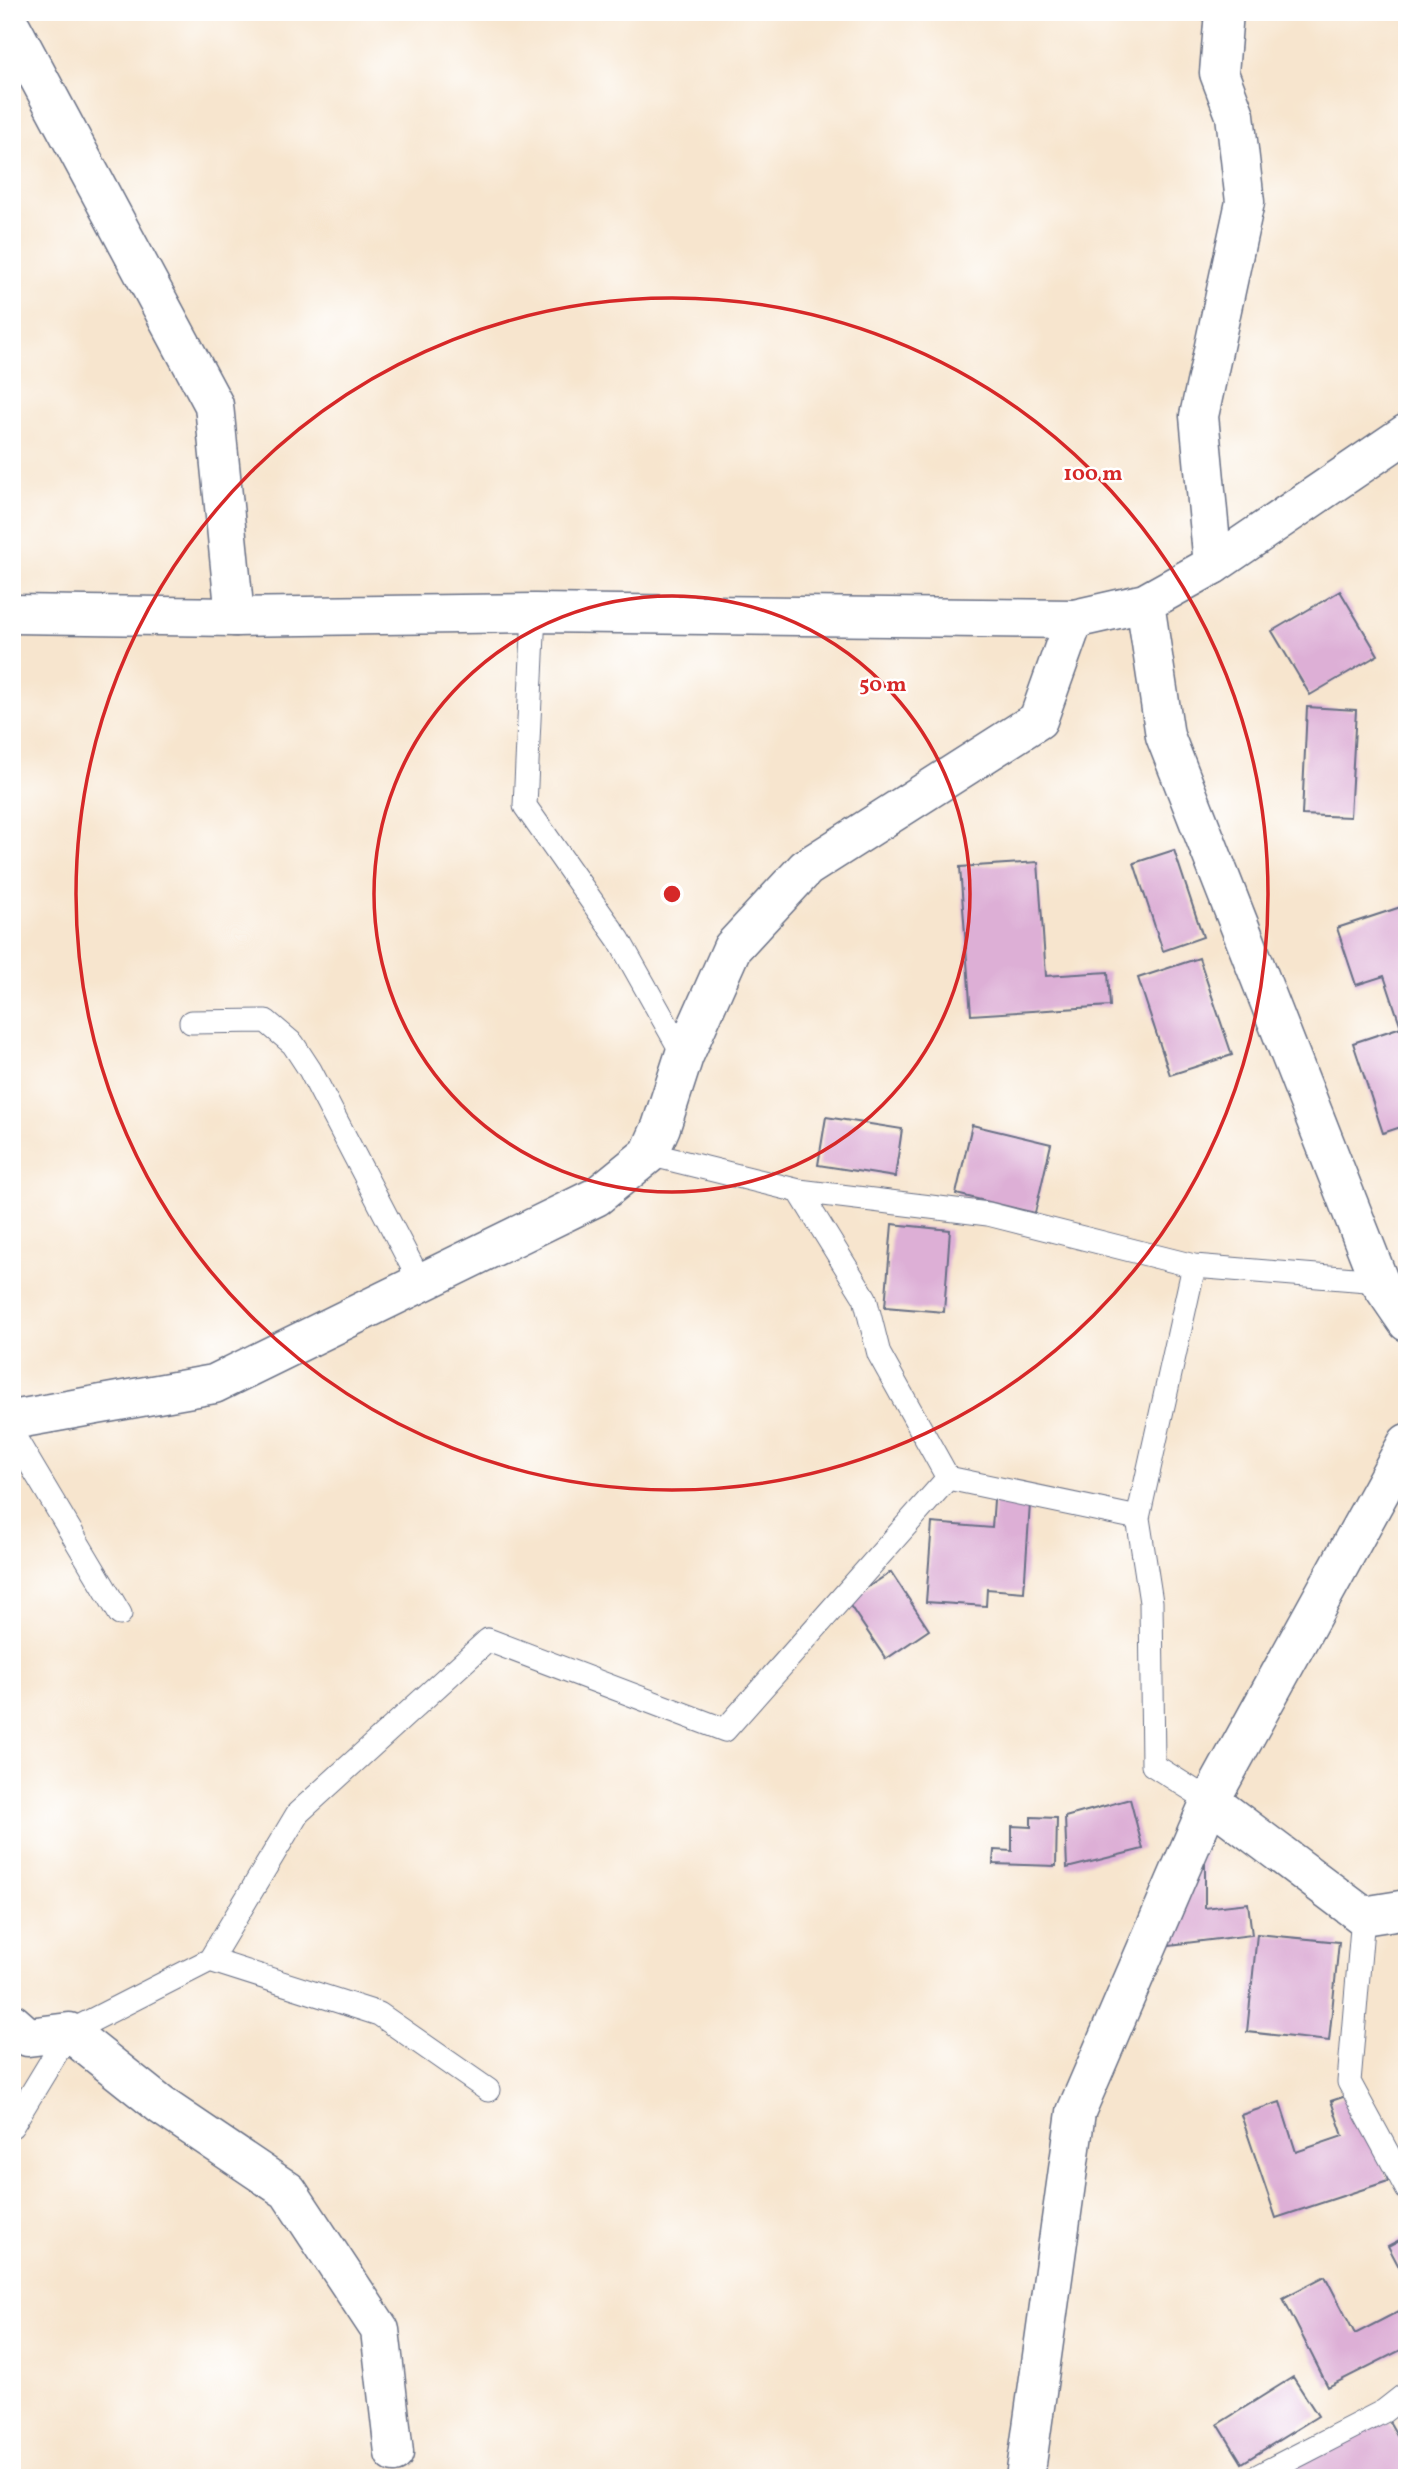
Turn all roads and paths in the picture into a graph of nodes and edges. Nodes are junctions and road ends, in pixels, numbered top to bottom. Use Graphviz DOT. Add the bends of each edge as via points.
graph roads {
  1 [pos="1224,12"];
  2 [pos="12,28"];
  3 [pos="1401,437"];
  4 [pos="1213,565"];
  5 [pos="1145,603"];
  6 [pos="534,613"];
  7 [pos="12,614"];
  8 [pos="235,617"];
  9 [pos="1074,619"];
  10 [pos="191,1022"];
  11 [pos="684,1056"];
  12 [pos="649,1154"];
  13 [pos="799,1191"];
  14 [pos="1194,1266"];
  15 [pos="1379,1282"];
  16 [pos="421,1283"];
  17 [pos="1407,1322"];
  18 [pos="12,1420"];
  19 [pos="12,1433"];
  20 [pos="1407,1443"];
  21 [pos="948,1478"];
  22 [pos="1138,1518"];
  23 [pos="120,1614"];
  24 [pos="1210,1801"];
  25 [pos="1407,1909"];
  26 [pos="1363,1916"];
  27 [pos="211,1960"];
  28 [pos="12,2023"];
  29 [pos="69,2032"];
  30 [pos="488,2090"];
  31 [pos="12,2126"];
  32 [pos="1407,2189"];
  33 [pos="1407,2393"];
  34 [pos="394,2453"];
  35 [pos="1025,2478"];
  36 [pos="1254,2478"];
  1 -- 4 [label="street" via="1219,73 1235,115 1245,202 1199,416"];
  2 -- 8 [label="street" via="214,405"];
  3 -- 4 [label="street"];
  4 -- 5 [label="street"];
  5 -- 9 [label="street"];
  5 -- 15 [label="street" via="1165,736"];
  6 -- 8 [label="street"];
  6 -- 9 [label="street"];
  6 -- 11 [label="lane" via="525,806 619,940"];
  7 -- 8 [label="street"];
  9 -- 11 [label="street" via="1038,720 806,869 732,948"];
  10 -- 16 [label="lane" via="266,1021 293,1044"];
  11 -- 12 [label="street"];
  12 -- 13 [label="lane"];
  12 -- 16 [label="street" via="596,1197"];
  13 -- 14 [label="lane" via="988,1214"];
  13 -- 21 [label="lane" via="865,1298 878,1354"];
  14 -- 15 [label="lane"];
  14 -- 22 [label="lane"];
  15 -- 17 [label="street"];
  16 -- 18 [label="street" via="214,1384"];
  19 -- 23 [label="lane"];
  20 -- 24 [label="street"];
  21 -- 22 [label="lane"];
  21 -- 27 [label="lane" via="725,1730 488,1640 298,1813"];
  22 -- 24 [label="lane" via="1151,1602 1153,1765"];
  24 -- 26 [label="street"];
  24 -- 35 [label="street" via="1076,2112"];
  25 -- 26 [label="street"];
  26 -- 32 [label="lane" via="1349,2082"];
  27 -- 29 [label="lane"];
  27 -- 30 [label="lane" via="379,2014"];
  28 -- 29 [label="street" via="28,2037"];
  29 -- 31 [label="lane"];
  29 -- 34 [label="street" via="162,2106 288,2190 380,2330"];
  33 -- 36 [label="lane" via="1384,2411"];
}
